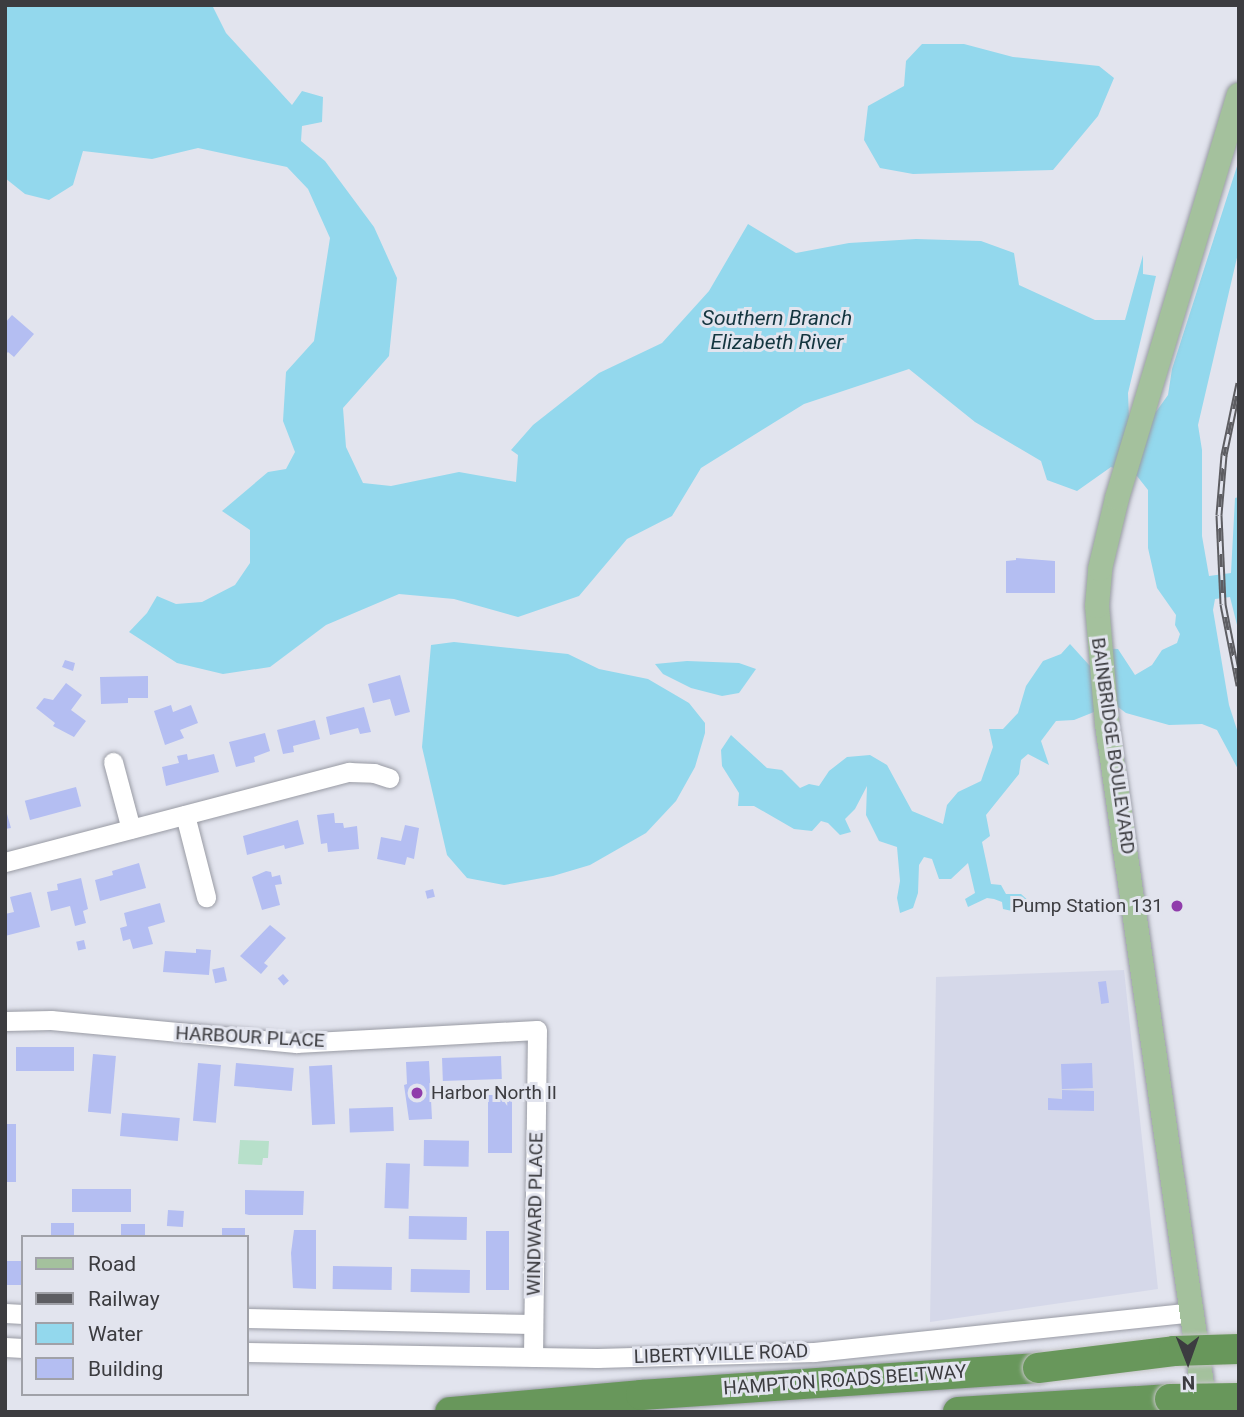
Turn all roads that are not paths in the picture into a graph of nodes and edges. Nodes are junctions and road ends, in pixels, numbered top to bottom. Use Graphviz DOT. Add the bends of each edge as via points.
graph roads {
  1 [pos="1239,95"];
  2 [pos="113,762"];
  3 [pos="389,778"];
  4 [pos="184,815"];
  5 [pos="131,829"];
  6 [pos="5,862"];
  7 [pos="206,897"];
  8 [pos="5,1021"];
  9 [pos="537,1030"];
  10 [pos="1192,1312"];
  11 [pos="248,1318"];
  12 [pos="533,1324"];
  13 [pos="1239,1349"];
  14 [pos="248,1352"];
  15 [pos="533,1357"];
  16 [pos="1038,1367"];
  17 [pos="1239,1368"];
  18 [pos="1239,1398"];
  19 [pos="450,1412"];
  20 [pos="958,1412"];
  21 [pos="1206,1412"];
  1 -- 10 [label="main road, BAINBRIDGE BOULEVARD" via="1125,473 1100,569 1097,628"];
  2 -- 5 [label="street"];
  3 -- 4 [label="street" via="349,772"];
  4 -- 5 [label="street"];
  4 -- 7 [label="street"];
  5 -- 6 [label="street"];
  8 -- 9 [label="street, HARBOUR PLACE" via="51,1020 296,1043"];
  9 -- 12 [label="street, WINDWARD PLACE"];
  10 -- 15 [label="street, LIBERTYVILLE ROAD" via="814,1352"];
  10 -- 21 [label="main road, BAINBRIDGE BOULEVARD"];
  11 -- 12 [label="street"];
  12 -- 15 [label="street, WINDWARD PLACE"];
  13 -- 16 [label="highway, HAMPTON ROADS BELTWAY, bridge" via="1174,1351"];
  14 -- 15 [label="street, LIBERTYVILLE ROAD"];
  16 -- 17 [label="highway, bridge" via="1154,1372"];
  16 -- 19 [label="highway, HAMPTON ROADS BELTWAY"];
  18 -- 20 [label="highway, bridge"];
}
